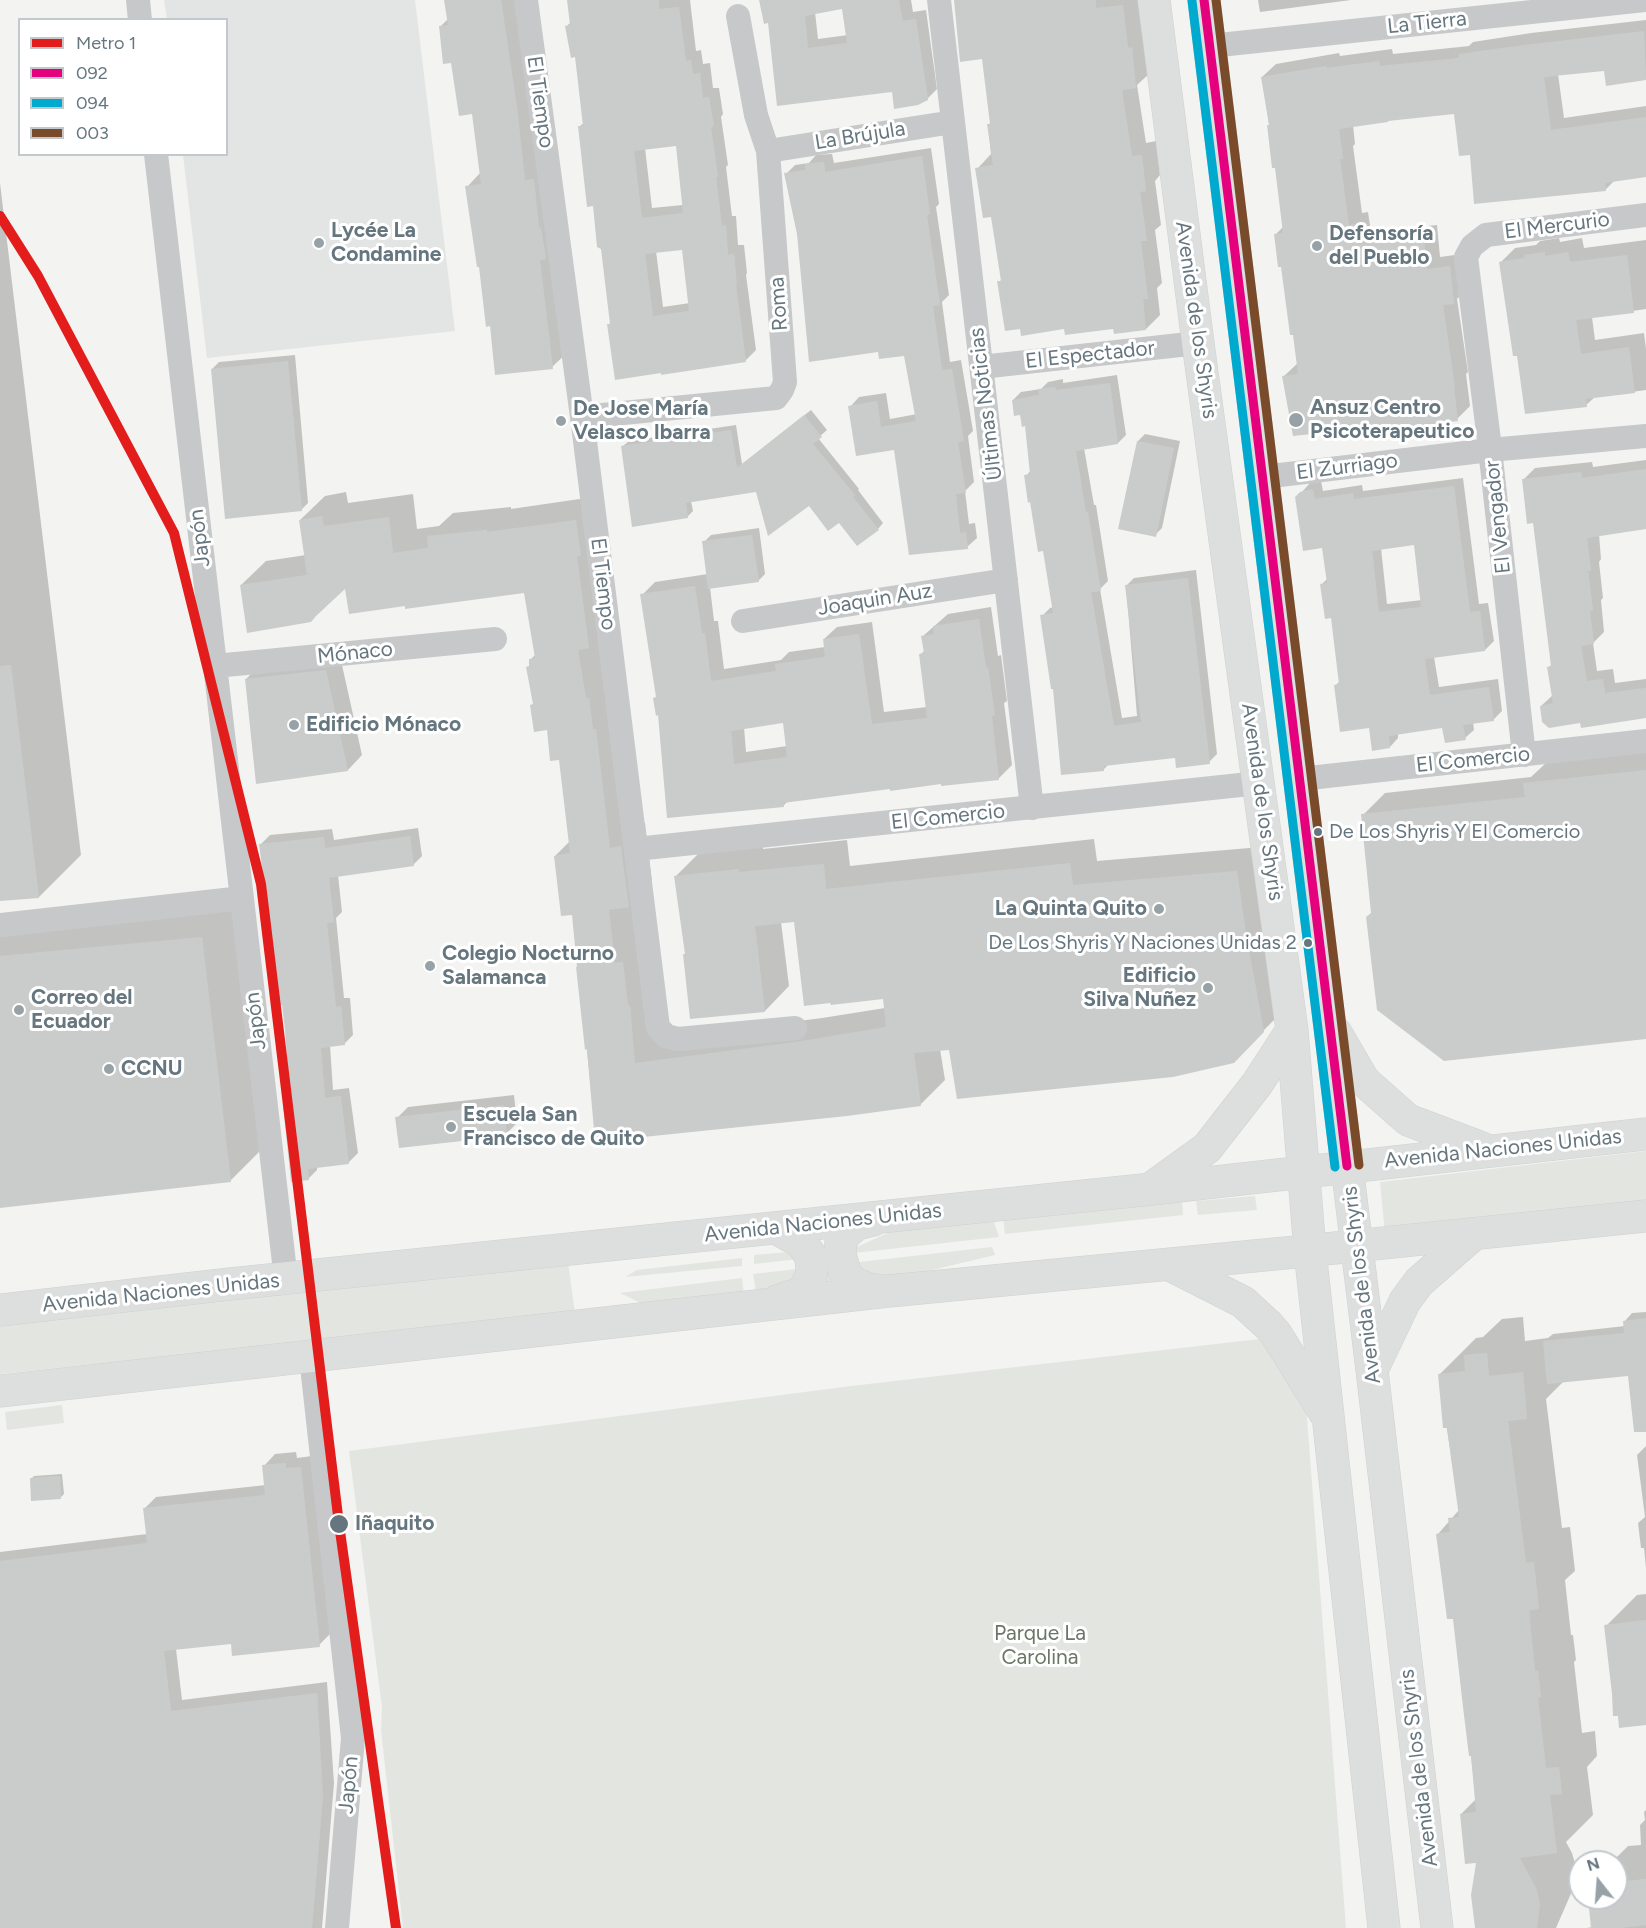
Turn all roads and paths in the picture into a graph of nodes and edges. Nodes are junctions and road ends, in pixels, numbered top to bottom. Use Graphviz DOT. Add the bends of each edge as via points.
graph roads {
  1 [pos="138,0"];
  2 [pos="526,0"];
  3 [pos="939,0"];
  4 [pos="1154,0"];
  5 [pos="1204,0"];
  6 [pos="1645,0"];
  7 [pos="738,16"];
  8 [pos="140,18"];
  9 [pos="1210,46"];
  10 [pos="953,122"];
  11 [pos="768,151"];
  12 [pos="156,156"];
  13 [pos="1646,215"];
  14 [pos="1472,246"];
  15 [pos="1198,343"];
  16 [pos="981,367"];
  17 [pos="582,417"];
  18 [pos="1646,436"];
  19 [pos="1490,450"];
  20 [pos="1263,477"];
  21 [pos="1006,580"];
  22 [pos="743,621"];
  23 [pos="495,639"];
  24 [pos="214,666"];
  25 [pos="1646,741"];
  26 [pos="1524,754"];
  27 [pos="1300,779"];
  28 [pos="1259,783"];
  29 [pos="1032,808"];
  30 [pos="636,849"];
  31 [pos="242,898"];
  32 [pos="0,926"];
  33 [pos="1330,1024"];
  34 [pos="795,1028"];
  35 [pos="1292,1030"];
  36 [pos="1646,1134"];
  37 [pos="1489,1150"];
  38 [pos="1347,1166"];
  39 [pos="1303,1172"];
  40 [pos="1152,1189"];
  41 [pos="891,1216"];
  42 [pos="1646,1216"];
  43 [pos="776,1228"];
  44 [pos="1474,1234"];
  45 [pos="1357,1246"];
  46 [pos="1310,1251"];
  47 [pos="1170,1265"];
  48 [pos="286,1280"];
  49 [pos="889,1291"];
  50 [pos="744,1308"];
  51 [pos="0,1310"];
  52 [pos="311,1357"];
  53 [pos="1372,1370"];
  54 [pos="0,1391"];
  55 [pos="1330,1420"];
  56 [pos="337,1928"];
  57 [pos="1384,1928"];
  58 [pos="1437,1928"];
  1 -- 8 [label="street"];
  2 -- 17 [label="street, El Tiempo"];
  3 -- 10 [label="street, Últimas Noticias"];
  4 -- 15 [label="main road, Avenida de los Shyris"];
  5 -- 9 [label="main road, Avenida de los Shyris"];
  6 -- 9 [label="street, La Tierra"];
  7 -- 11 [label="street, Roma" via="756,115"];
  9 -- 20 [label="main road, Avenida de los Shyris"];
  10 -- 11 [label="street, La Brújula"];
  10 -- 16 [label="street, Últimas Noticias"];
  11 -- 17 [label="street, Roma" via="782,390 776,398"];
  12 -- 24 [label="street, Japón"];
  13 -- 14 [label="street, El Mercurio" via="1486,235"];
  14 -- 19 [label="street, El Vengador" via="1466,257"];
  15 -- 16 [label="street, El Espectador"];
  15 -- 28 [label="main road, Avenida de los Shyris"];
  16 -- 21 [label="street, Últimas Noticias"];
  17 -- 30 [label="street, El Tiempo"];
  18 -- 19 [label="street, El Zurriago"];
  19 -- 20 [label="street, El Zurriago"];
  19 -- 26 [label="street, El Vengador"];
  20 -- 27 [label="main road, Avenida de los Shyris"];
  21 -- 22 [label="street, Joaquin Auz"];
  21 -- 29 [label="street, Últimas Noticias"];
  23 -- 24 [label="street, Mónaco"];
  24 -- 31 [label="street, Japón"];
  25 -- 26 [label="street, El Comercio"];
  26 -- 27 [label="street, El Comercio"];
  27 -- 33 [label="main road, Avenida de los Shyris"];
  28 -- 29 [label="street, El Comercio"];
  28 -- 35 [label="main road, Avenida de los Shyris"];
  29 -- 30 [label="street, El Comercio"];
  30 -- 34 [label="street, El Tiempo" via="658,1027 666,1036 678,1039"];
  31 -- 32 [label="street"];
  31 -- 48 [label="street, Japón"];
  33 -- 37 [label="main road" via="1364,1081 1408,1120"];
  33 -- 38 [label="main road, Avenida de los Shyris"];
  35 -- 39 [label="main road, Avenida de los Shyris"];
  35 -- 40 [label="main road" via="1207,1148"];
  36 -- 37 [label="main road, Avenida Naciones Unidas"];
  37 -- 38 [label="main road, Avenida Naciones Unidas"];
  38 -- 39 [label="main road, Avenida Naciones Unidas"];
  38 -- 45 [label="main road, Avenida de los Shyris"];
  39 -- 40 [label="main road, Avenida Naciones Unidas"];
  39 -- 46 [label="main road, Avenida de los Shyris"];
  40 -- 41 [label="main road, Avenida Naciones Unidas"];
  41 -- 43 [label="main road, Avenida Naciones Unidas"];
  41 -- 49 [label="main road" via="857,1224 841,1241 840,1253 845,1273 853,1283"];
  42 -- 44 [label="main road"];
  43 -- 48 [label="main road, Avenida Naciones Unidas"];
  43 -- 50 [label="main road" via="801,1242 810,1255 811,1276 800,1293"];
  44 -- 45 [label="main road"];
  44 -- 53 [label="main road" via="1419,1282 1405,1301"];
  45 -- 46 [label="main road"];
  45 -- 53 [label="main road, Avenida de los Shyris"];
  46 -- 47 [label="main road"];
  46 -- 55 [label="main road, Avenida de los Shyris"];
  47 -- 49 [label="main road"];
  47 -- 55 [label="main road" via="1243,1302 1269,1325"];
  48 -- 51 [label="main road, Avenida Naciones Unidas"];
  49 -- 50 [label="main road"];
  50 -- 52 [label="main road"];
  52 -- 54 [label="main road"];
  52 -- 56 [label="street, Japón" via="353,1738"];
  53 -- 58 [label="main road, Avenida de los Shyris"];
  55 -- 57 [label="main road, Avenida de los Shyris"];
}
